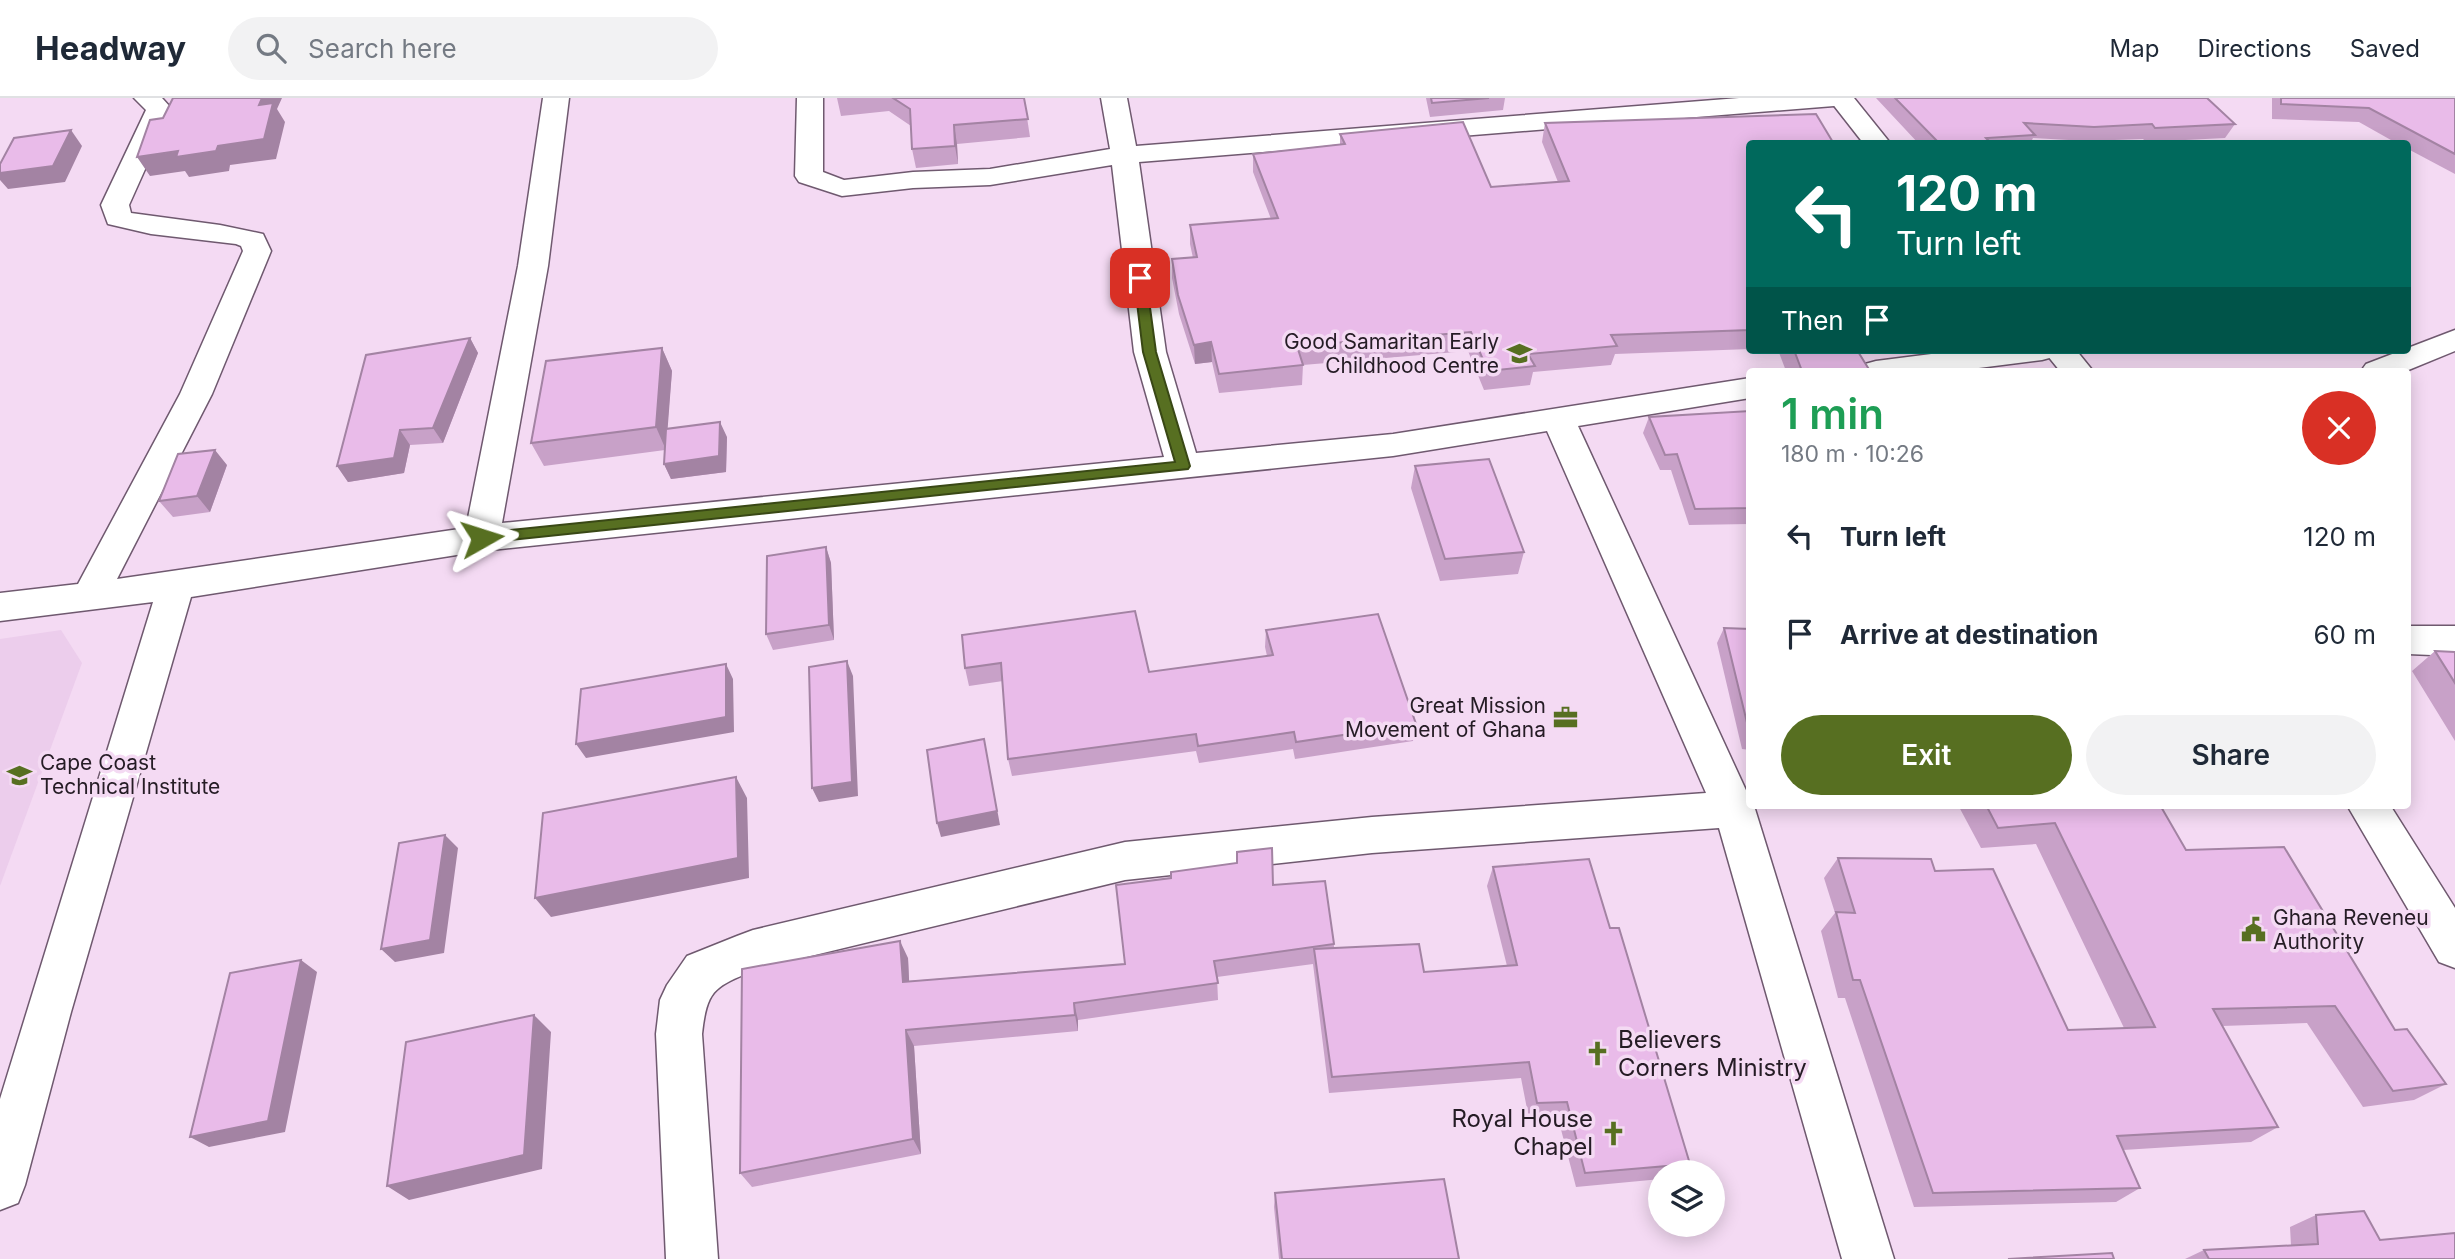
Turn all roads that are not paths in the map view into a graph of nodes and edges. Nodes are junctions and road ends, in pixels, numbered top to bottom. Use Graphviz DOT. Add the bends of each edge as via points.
graph roads {
  1 [pos="147,98"];
  2 [pos="556,98"];
  3 [pos="810,98"];
  4 [pos="1114,98"];
  5 [pos="1834,98"];
  6 [pos="1841,98"];
  7 [pos="1875,140"];
  8 [pos="1125,155"];
  9 [pos="2455,340"];
  10 [pos="2010,354"];
  11 [pos="2062,354"];
  12 [pos="1900,368"];
  13 [pos="2074,368"];
  14 [pos="2385,368"];
  15 [pos="1746,389"];
  16 [pos="1557,417"];
  17 [pos="1183,466"];
  18 [pos="482,538"];
  19 [pos="176,586"];
  20 [pos="90,596"];
  21 [pos="0,607"];
  22 [pos="2411,640"];
  23 [pos="2455,641"];
  24 [pos="1734,809"];
  25 [pos="2370,809"];
  26 [pos="2455,948"];
  27 [pos="0,1185"];
  28 [pos="692,1259"];
  29 [pos="1868,1259"];
  1 -- 20 [label="street" via="159,109 115,205 118,218 234,234 253,240 257,251 195,394"];
  2 -- 18 [label="street" via="533,266"];
  3 -- 8 [label="street" via="809,176 842,188 990,177"];
  4 -- 8 [label="street"];
  5 -- 8 [label="street"];
  6 -- 7 [label="street"];
  8 -- 17 [label="street" via="1150,352"];
  9 -- 14 [label="street"];
  10 -- 12 [label="street"];
  11 -- 13 [label="street"];
  15 -- 16 [label="street"];
  16 -- 17 [label="street" via="1393,445"];
  16 -- 24 [label="street"];
  17 -- 18 [label="street"];
  18 -- 19 [label="street"];
  19 -- 20 [label="street"];
  19 -- 27 [label="street"];
  20 -- 21 [label="street"];
  22 -- 23 [label="street"];
  24 -- 28 [label="street" via="1372,835 1125,861 753,950 703,971 682,1000 679,1034"];
  24 -- 29 [label="street"];
  25 -- 26 [label="street"];
}
